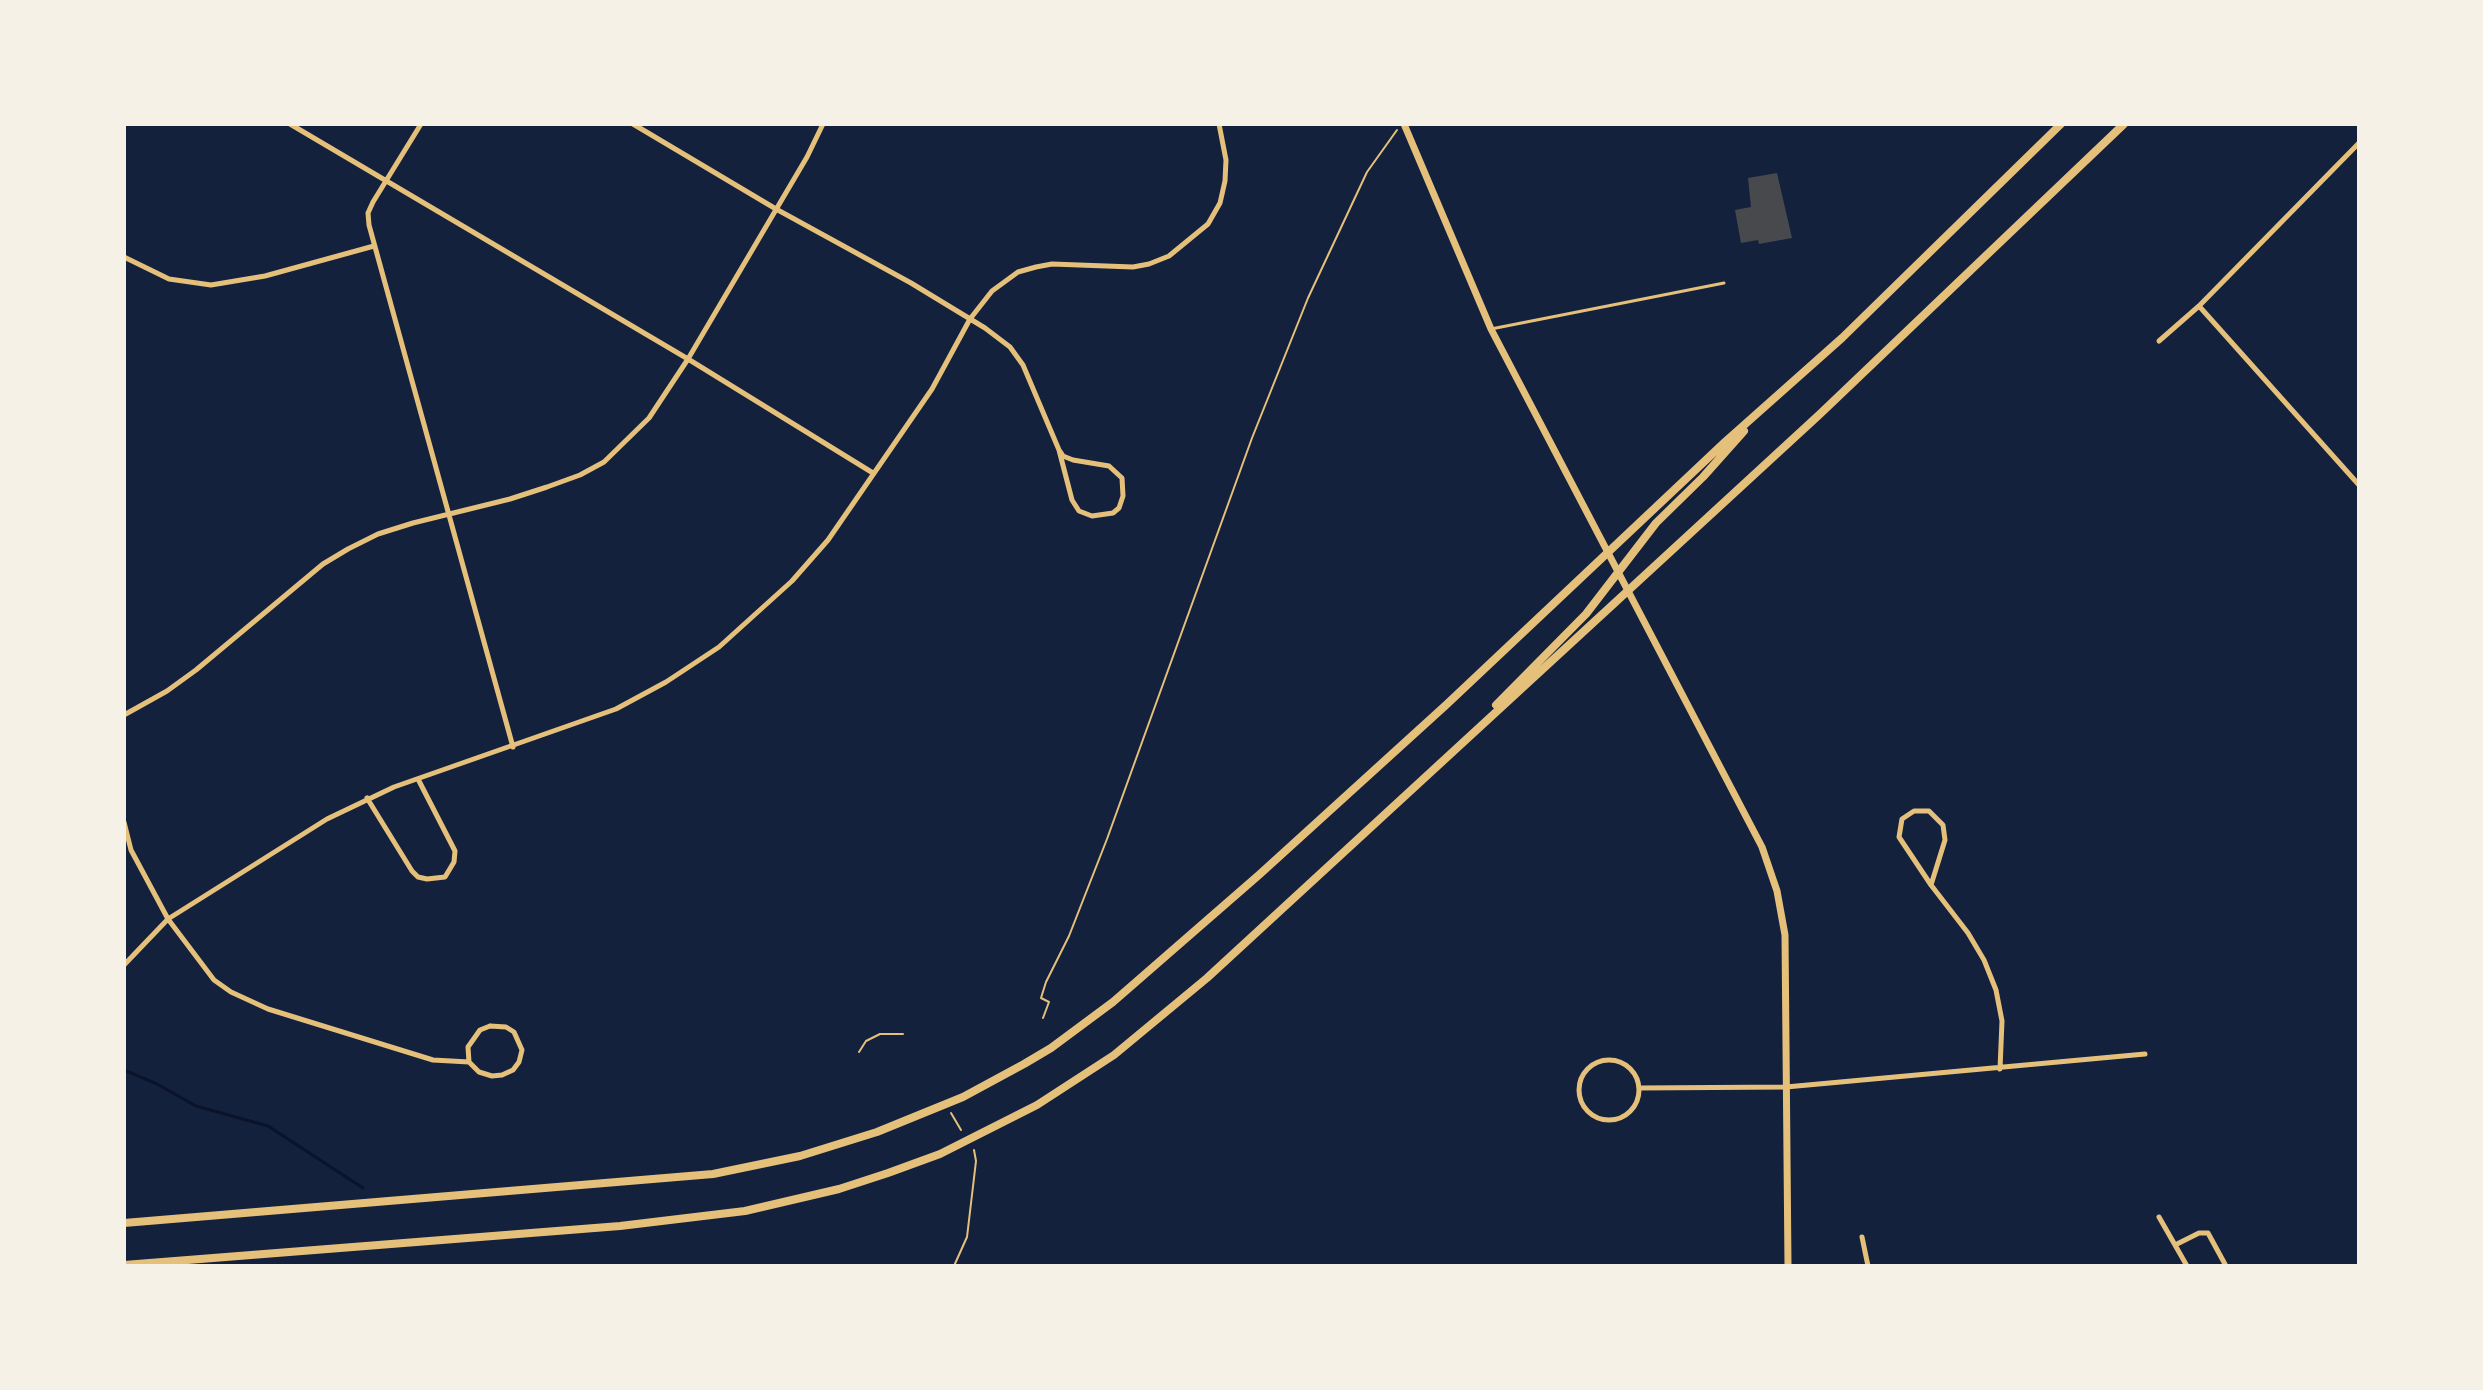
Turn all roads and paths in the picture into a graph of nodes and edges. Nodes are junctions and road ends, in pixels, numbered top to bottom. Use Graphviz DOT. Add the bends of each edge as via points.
graph roads {
  1 [pos="290,124"];
  2 [pos="421,124"];
  3 [pos="633,124"];
  4 [pos="823,124"];
  5 [pos="1219,124"];
  6 [pos="1403,124"];
  7 [pos="2061,124"];
  8 [pos="2124,124"];
  9 [pos="2358,146"];
  10 [pos="387,182"];
  11 [pos="776,209"];
  12 [pos="374,246"];
  13 [pos="124,257"];
  14 [pos="1724,283"];
  15 [pos="2199,306"];
  16 [pos="970,319"];
  17 [pos="1491,329"];
  18 [pos="2159,341"];
  19 [pos="688,359"];
  20 [pos="1772,401"];
  21 [pos="1059,450"];
  22 [pos="873,473"];
  23 [pos="2359,485"];
  24 [pos="449,513"];
  25 [pos="1606,553"];
  26 [pos="1617,574"];
  27 [pos="1628,593"];
  28 [pos="124,715"];
  29 [pos="513,747"];
  30 [pos="1448,755"];
  31 [pos="418,779"];
  32 [pos="367,798"];
  33 [pos="124,822"];
  34 [pos="1931,885"];
  35 [pos="168,919"];
  36 [pos="124,965"];
  37 [pos="1043,1018"];
  38 [pos="903,1034"];
  39 [pos="859,1052"];
  40 [pos="2145,1054"];
  41 [pos="469,1062"];
  42 [pos="2000,1069"];
  43 [pos="1786,1087"];
  44 [pos="1639,1088"];
  45 [pos="951,1112"];
  46 [pos="961,1130"];
  47 [pos="974,1150"];
  48 [pos="2159,1217"];
  49 [pos="124,1223"];
  50 [pos="1862,1237"];
  51 [pos="2175,1245"];
  52 [pos="124,1265"];
  53 [pos="954,1266"];
  54 [pos="1788,1266"];
  55 [pos="1868,1266"];
  56 [pos="2187,1266"];
  57 [pos="2226,1266"];
  1 -- 10 [label="street"];
  2 -- 10 [label="street"];
  3 -- 11 [label="street"];
  4 -- 11 [label="street"];
  5 -- 16 [label="street" via="1226,160 1220,203 1189,241 1169,256 1133,267 1052,264 1018,272 992,291"];
  6 -- 17 [label="main road"];
  6 -- 37 [label="path" via="1367,172 1308,298 1107,839 1046,982 1041,998 1049,1002"];
  7 -- 20 [label="main road"];
  8 -- 27 [label="main road"];
  9 -- 15 [label="street"];
  10 -- 12 [label="street" via="368,213"];
  10 -- 19 [label="street"];
  11 -- 16 [label="street"];
  11 -- 19 [label="street"];
  12 -- 13 [label="street" via="211,285 169,279"];
  12 -- 24 [label="street"];
  14 -- 17 [label="lane"];
  15 -- 18 [label="street"];
  15 -- 23 [label="street"];
  16 -- 21 [label="street" via="1010,347 1023,365"];
  16 -- 22 [label="street" via="932,389"];
  17 -- 25 [label="main road"];
  19 -- 22 [label="street"];
  19 -- 24 [label="street" via="649,418 604,462 547,487"];
  20 -- 25 [label="main road"];
  20 -- 26 [label="main road" via="1656,523"];
  21 -- 21 [label="street" via="1079,511 1092,516 1119,508 1122,478 1109,466 1073,460"];
  22 -- 29 [label="street" via="828,540 792,581 719,647 616,709"];
  24 -- 28 [label="street" via="378,534 323,564 196,670"];
  24 -- 29 [label="street"];
  25 -- 26 [label="main road"];
  25 -- 49 [label="main road" via="1162,961 1051,1048 963,1097 800,1156 713,1174"];
  26 -- 27 [label="main road"];
  26 -- 30 [label="main road" via="1586,614"];
  27 -- 30 [label="main road"];
  27 -- 43 [label="main road" via="1761,846 1777,891 1785,935"];
  29 -- 31 [label="street"];
  30 -- 52 [label="main road" via="1207,978 1123,1047 1037,1105 940,1154 839,1189 680,1220"];
  31 -- 32 [label="street"];
  31 -- 32 [label="street" via="455,851 445,877 427,879 412,871"];
  32 -- 35 [label="street"];
  33 -- 35 [label="street" via="131,850"];
  34 -- 34 [label="street" via="1945,840 1943,825 1929,811 1914,811 1902,819 1899,837"];
  34 -- 42 [label="street" via="1968,933 1996,990 2002,1021"];
  35 -- 36 [label="street"];
  35 -- 41 [label="street" via="214,980 231,992 268,1009 433,1060"];
  38 -- 39 [label="path" via="880,1034"];
  40 -- 42 [label="street"];
  41 -- 41 [label="street" via="492,1076 513,1070 522,1050 519,1039 506,1027 480,1030 468,1047"];
  42 -- 43 [label="street"];
  43 -- 44 [label="street"];
  43 -- 54 [label="main road"];
  44 -- 44 [label="street" via="1632,1070 1605,1060 1582,1077 1579,1096 1589,1113 1618,1119 1634,1107"];
  45 -- 46 [label="path"];
  47 -- 53 [label="path" via="967,1237"];
  48 -- 51 [label="street"];
  50 -- 55 [label="street"];
  51 -- 56 [label="street"];
  51 -- 57 [label="street" via="2208,1233"];
}
